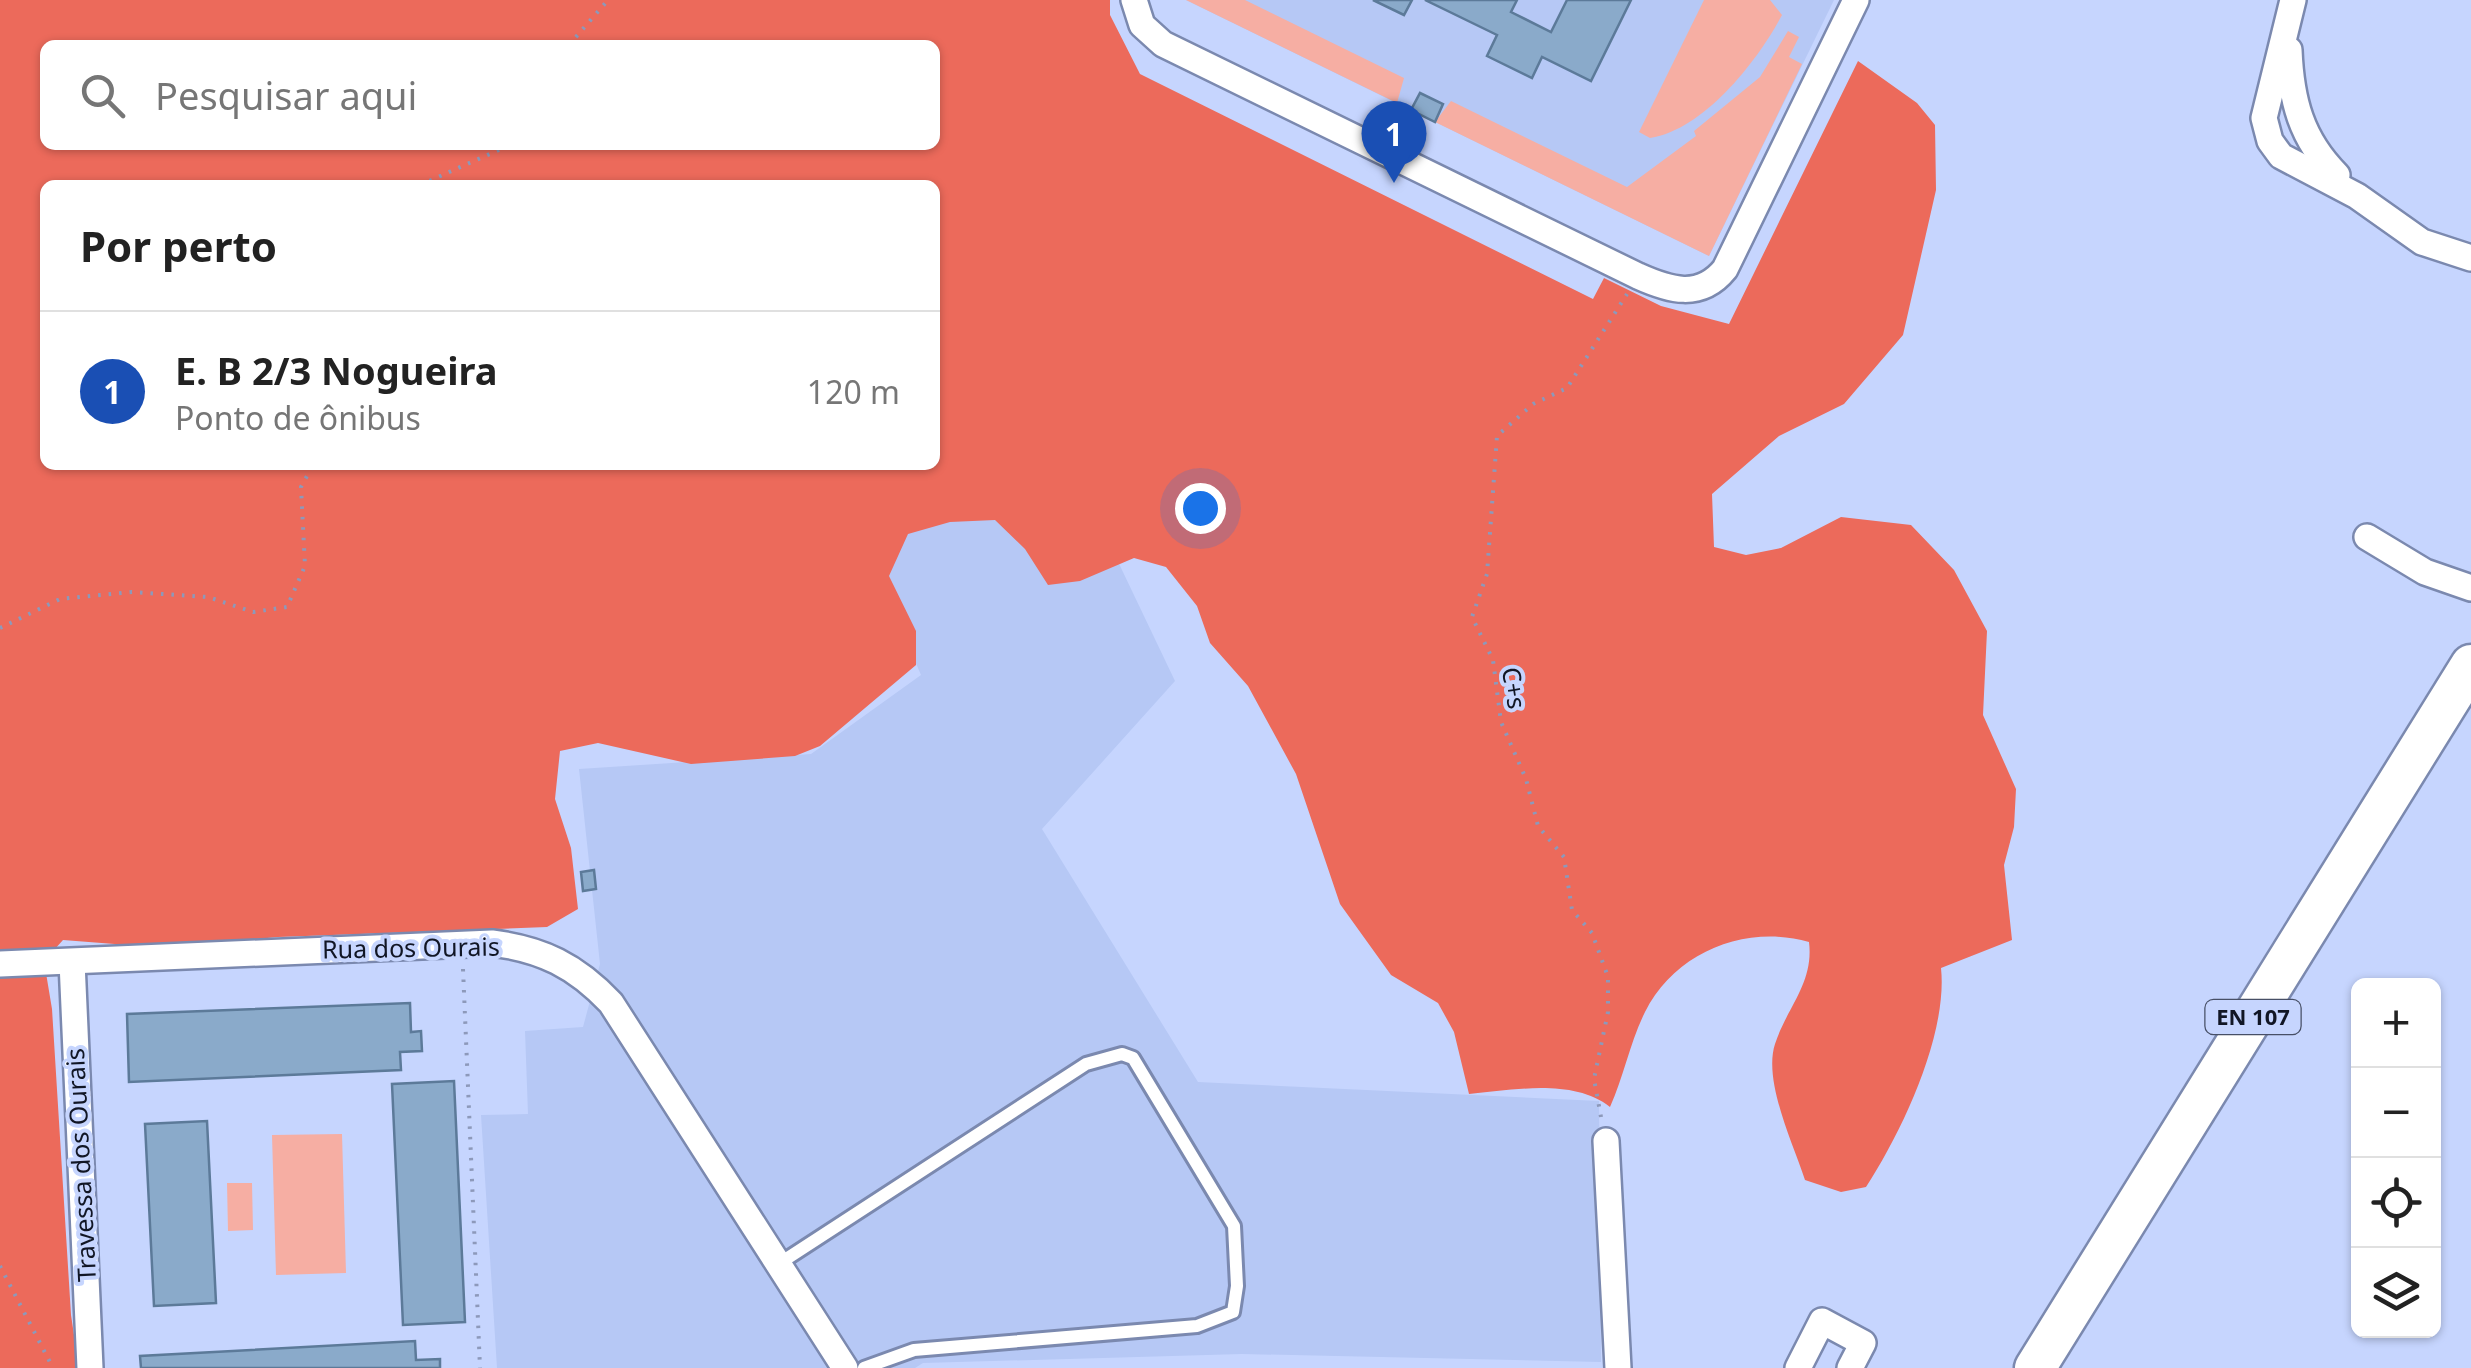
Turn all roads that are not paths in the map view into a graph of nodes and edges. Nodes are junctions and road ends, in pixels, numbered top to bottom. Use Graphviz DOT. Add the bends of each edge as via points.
graph roads {
  1 [pos="1134,0"];
  2 [pos="1856,0"];
  3 [pos="2290,10"];
  4 [pos="2471,258"];
  5 [pos="2367,536"];
  6 [pos="2471,588"];
  7 [pos="2471,665"];
  8 [pos="72,962"];
  9 [pos="0,964"];
  10 [pos="1606,1141"];
  11 [pos="780,1263"];
  12 [pos="90,1368"];
  13 [pos="845,1368"];
  14 [pos="864,1368"];
  15 [pos="1618,1368"];
  16 [pos="1798,1368"];
  17 [pos="1850,1368"];
  18 [pos="2036,1368"];
  1 -- 2 [label="street" via="1142,24 1163,44 1638,276 1683,291 1722,274"];
  3 -- 4 [label="street" via="2296,113 2314,152 2358,196 2422,242"];
  5 -- 6 [label="street" via="2426,572"];
  7 -- 18 [label="main road, EN 107"];
  8 -- 9 [label="street, Rua dos Ourais"];
  8 -- 11 [label="street, Rua dos Ourais" via="462,944 520,946 552,956 585,975 611,1003"];
  8 -- 12 [label="street, Travessa dos Ourais"];
  10 -- 15 [label="street"];
  11 -- 13 [label="street, Rua dos Ourais"];
  11 -- 14 [label="lane" via="1086,1064 1122,1054 1133,1058 1234,1226 1233,1312 1198,1326 914,1350"];
  16 -- 17 [label="street" via="1822,1321 1862,1343"];
}
